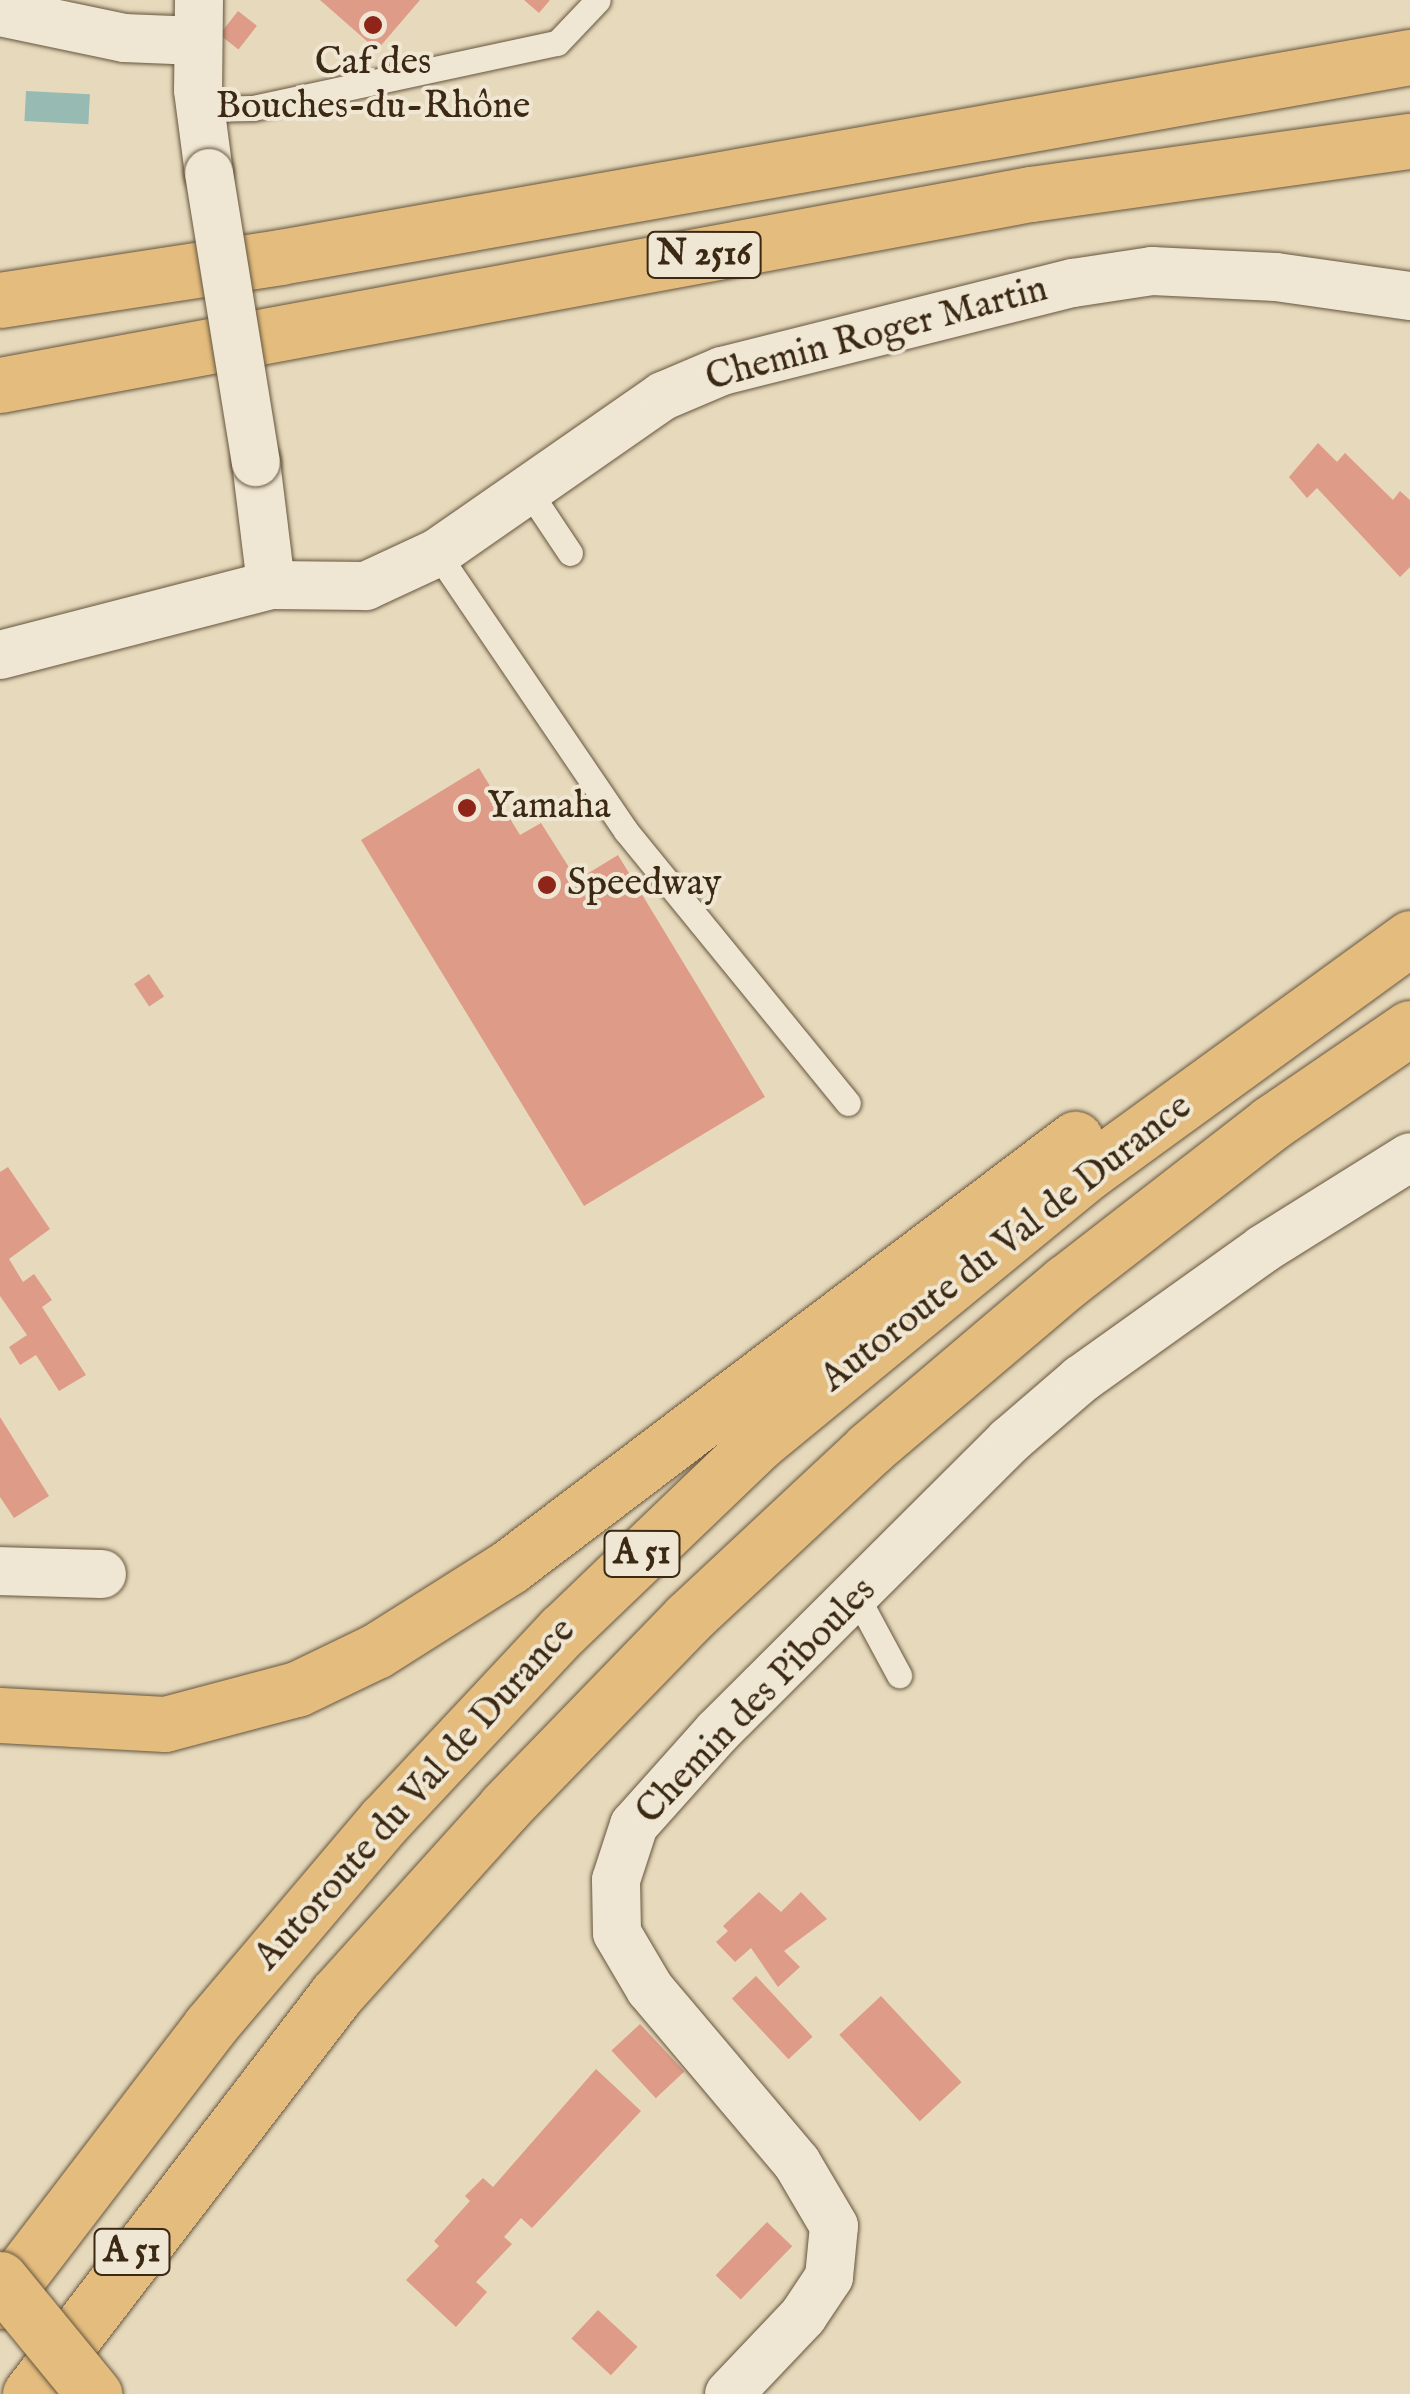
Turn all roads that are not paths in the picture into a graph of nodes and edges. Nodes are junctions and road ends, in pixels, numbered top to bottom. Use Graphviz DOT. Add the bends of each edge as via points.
graph roads {
  1 [pos="598,0"];
  2 [pos="0,12"];
  3 [pos="199,21"];
  4 [pos="1410,57"];
  5 [pos="199,109"];
  6 [pos="1410,140"];
  7 [pos="1410,296"];
  8 [pos="0,300"];
  9 [pos="0,384"];
  10 [pos="530,492"];
  11 [pos="437,553"];
  12 [pos="570,554"];
  13 [pos="271,584"];
  14 [pos="0,655"];
  15 [pos="1410,936"];
  16 [pos="1410,1028"];
  17 [pos="848,1102"];
  18 [pos="1410,1157"];
  19 [pos="0,1570"];
  20 [pos="102,1574"];
  21 [pos="856,1597"];
  22 [pos="899,1675"];
  23 [pos="0,1714"];
  24 [pos="239,2114"];
  25 [pos="0,2279"];
  26 [pos="0,2301"];
  27 [pos="30,2394"];
  28 [pos="64,2394"];
  29 [pos="94,2394"];
  30 [pos="729,2394"];
  1 -- 5 [label="lane" via="557,43 252,108"];
  2 -- 3 [label="street" via="124,38"];
  3 -- 5 [label="street"];
  4 -- 8 [label="highway, N 2516" via="280,257"];
  5 -- 13 [label="street, bridge"];
  6 -- 9 [label="highway, N 2516" via="1031,194"];
  7 -- 10 [label="street, Chemin Roger Martin" via="1276,277 1152,271 1073,284 722,371 662,396"];
  10 -- 11 [label="street, Chemin Roger Martin"];
  10 -- 12 [label="lane"];
  11 -- 13 [label="street, Chemin Roger Martin" via="366,586"];
  11 -- 17 [label="lane" via="626,831"];
  13 -- 14 [label="street, Chemin Roger Martin"];
  15 -- 23 [label="highway" via="1158,1083 1059,1150 508,1566 376,1651 298,1689 165,1724"];
  15 -- 26 [label="highway, Autoroute du Val de Durance / A 51" via="1088,1172 758,1443 563,1630 385,1820 210,2026"];
  16 -- 24 [label="highway, Autoroute du Val de Durance / A 51" via="1271,1122 1066,1282 869,1449 688,1618 505,1807"];
  18 -- 21 [label="street, Chemin des Piboules" via="1264,1249 1081,1379 1009,1441"];
  19 -- 20 [label="street"];
  21 -- 22 [label="lane"];
  21 -- 30 [label="street, Chemin des Piboules" via="718,1732 634,1826 616,1880 618,1933 650,1989 796,2163 834,2226 829,2276 803,2316"];
  24 -- 27 [label="highway, Autoroute du Val de Durance / A 51"];
  24 -- 28 [label="highway"];
  25 -- 29 [label="highway, bridge"];
}
